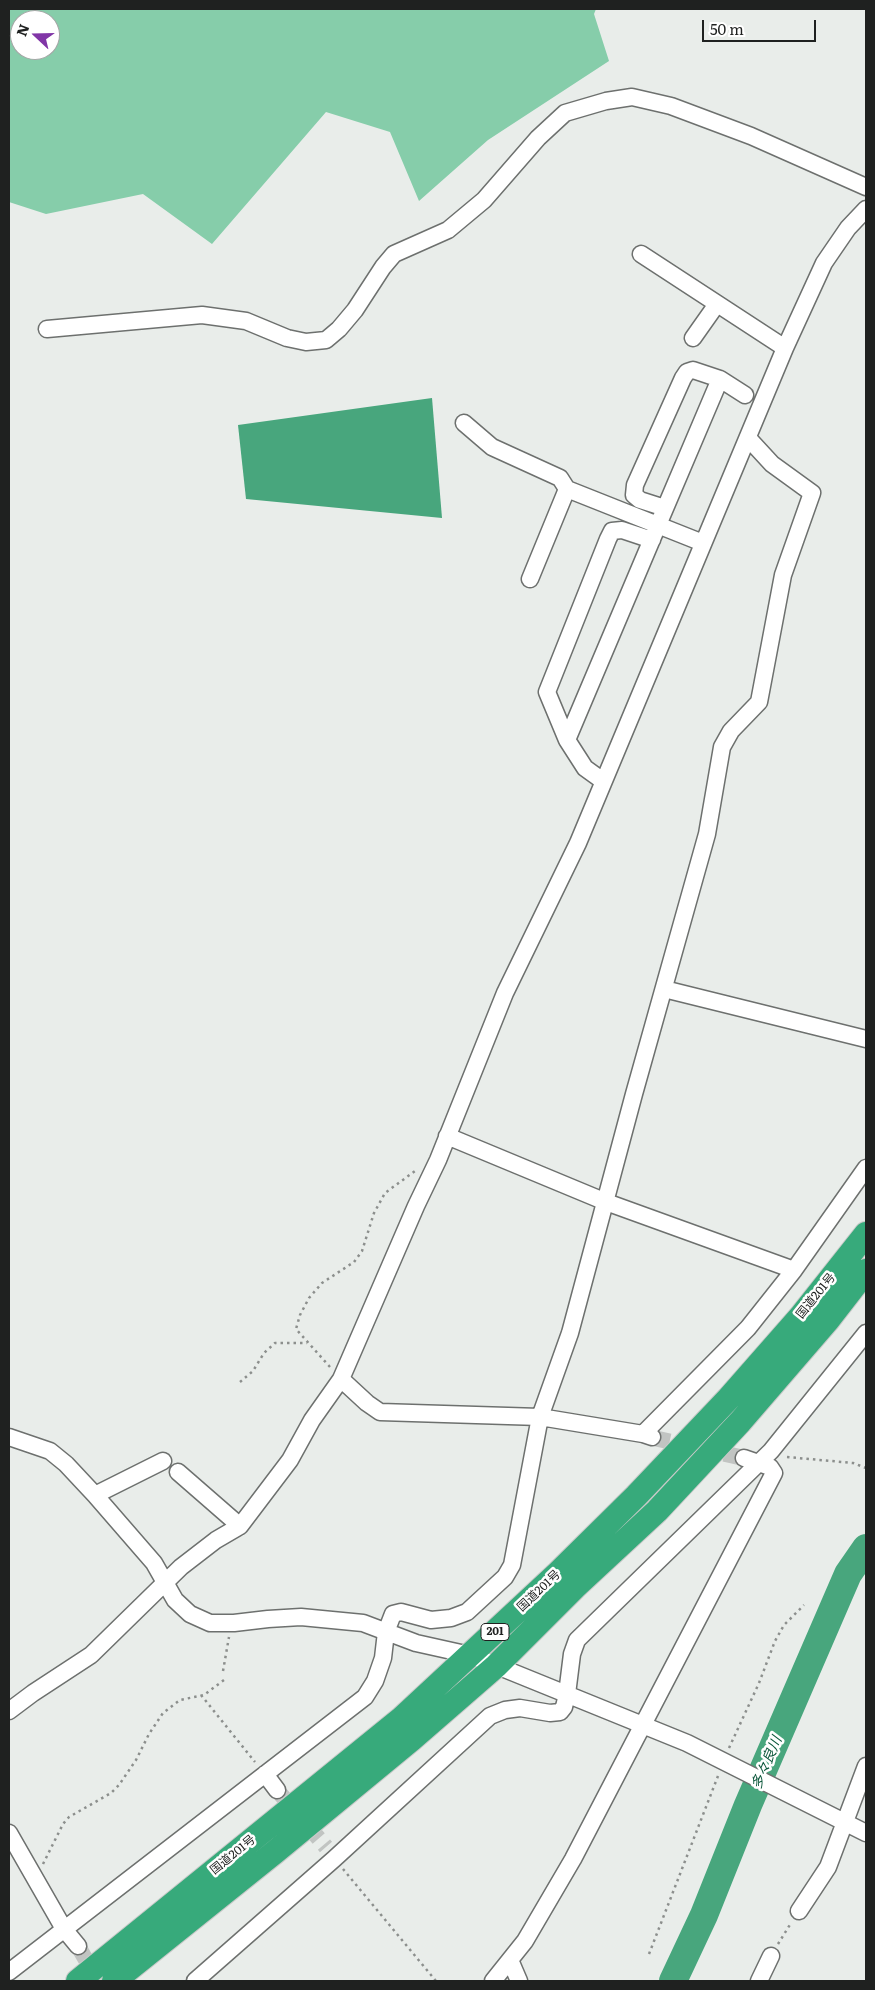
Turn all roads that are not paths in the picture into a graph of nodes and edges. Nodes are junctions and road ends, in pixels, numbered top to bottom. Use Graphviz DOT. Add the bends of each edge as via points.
graph roads {
  1 [pos="866,187"];
  2 [pos="866,209"];
  3 [pos="641,254"];
  4 [pos="718,304"];
  5 [pos="47,329"];
  6 [pos="693,338"];
  7 [pos="785,348"];
  8 [pos="720,379"];
  9 [pos="745,395"];
  10 [pos="464,423"];
  11 [pos="748,438"];
  12 [pos="567,489"];
  13 [pos="665,508"];
  14 [pos="655,533"];
  15 [pos="703,543"];
  16 [pos="530,579"];
  17 [pos="567,740"];
  18 [pos="602,781"];
  19 [pos="664,989"];
  20 [pos="866,1039"];
  21 [pos="447,1136"];
  22 [pos="866,1168"];
  23 [pos="606,1202"];
  24 [pos="866,1234"];
  25 [pos="794,1270"];
  26 [pos="866,1271"];
  27 [pos="866,1333"];
  28 [pos="341,1379"];
  29 [pos="540,1416"];
  30 [pos="9,1437"];
  31 [pos="766,1457"];
  32 [pos="744,1458"];
  33 [pos="163,1461"];
  34 [pos="178,1472"];
  35 [pos="95,1495"];
  36 [pos="240,1526"];
  37 [pos="166,1582"];
  38 [pos="386,1632"];
  39 [pos="470,1655"];
  40 [pos="496,1666"];
  41 [pos="567,1694"];
  42 [pos="9,1711"];
  43 [pos="642,1725"];
  44 [pos="866,1766"];
  45 [pos="265,1774"];
  46 [pos="277,1790"];
  47 [pos="844,1822"];
  48 [pos="9,1833"];
  49 [pos="866,1833"];
  50 [pos="799,1911"];
  51 [pos="64,1929"];
  52 [pos="78,1946"];
  53 [pos="771,1956"];
  54 [pos="510,1960"];
  55 [pos="9,1972"];
  56 [pos="78,1981"];
  57 [pos="114,1981"];
  58 [pos="195,1981"];
  59 [pos="493,1981"];
  60 [pos="519,1981"];
  61 [pos="759,1981"];
  1 -- 5 [label="street" via="751,136 671,106 632,97 606,101 565,112 484,200 448,230 394,254 340,329 326,340 306,342 287,338 246,321 202,315"];
  2 -- 7 [label="street" via="848,228 824,263"];
  3 -- 4 [label="street"];
  4 -- 6 [label="street"];
  4 -- 7 [label="street"];
  7 -- 11 [label="street"];
  8 -- 9 [label="street"];
  8 -- 13 [label="street"];
  8 -- 13 [label="street" via="693,370 687,372 635,485 634,495 640,500"];
  10 -- 12 [label="street" via="492,447 560,478"];
  11 -- 15 [label="street"];
  11 -- 19 [label="street" via="772,464 812,493 783,575 759,702 731,730 722,748 707,834"];
  12 -- 14 [label="street"];
  12 -- 16 [label="street"];
  13 -- 14 [label="street"];
  14 -- 15 [label="street"];
  14 -- 17 [label="street"];
  14 -- 17 [label="street" via="622,530 612,532 608,539 547,692"];
  15 -- 18 [label="street"];
  17 -- 18 [label="street" via="585,768"];
  18 -- 21 [label="street" via="578,843 505,993"];
  19 -- 20 [label="street"];
  19 -- 23 [label="street"];
  21 -- 23 [label="street"];
  21 -- 28 [label="street"];
  22 -- 25 [label="street"];
  23 -- 25 [label="street"];
  23 -- 29 [label="street" via="570,1333"];
  24 -- 39 [label="highway, 国道201号 / 201" via="801,1316 684,1446 558,1573"];
  25 -- 29 [label="street" via="748,1328 648,1436"];
  26 -- 40 [label="highway, 国道201号 / 201" via="734,1429 657,1511"];
  27 -- 31 [label="street"];
  28 -- 29 [label="street" via="380,1412"];
  28 -- 36 [label="street" via="312,1420 290,1460"];
  29 -- 38 [label="street" via="512,1565 506,1577 467,1612 431,1620 401,1612 393,1614"];
  30 -- 35 [label="street" via="50,1451"];
  31 -- 32 [label="street"];
  31 -- 41 [label="street" via="577,1640"];
  31 -- 43 [label="street" via="774,1473"];
  33 -- 35 [label="street"];
  34 -- 36 [label="street"];
  35 -- 37 [label="street" via="154,1563"];
  36 -- 37 [label="street" via="181,1566"];
  37 -- 38 [label="street" via="175,1600 190,1614 210,1623 301,1617 363,1623"];
  37 -- 42 [label="street" via="91,1655"];
  38 -- 39 [label="street" via="416,1643"];
  38 -- 45 [label="street" via="383,1658 375,1681 364,1697"];
  39 -- 40 [label="street"];
  39 -- 56 [label="highway, 国道201号 / 201" via="402,1718"];
  40 -- 41 [label="street"];
  40 -- 57 [label="highway, 国道201号 / 201" via="275,1852"];
  41 -- 43 [label="street"];
  41 -- 58 [label="street" via="560,1712 520,1708 490,1716 330,1853"];
  43 -- 47 [label="street" via="728,1762"];
  43 -- 54 [label="street" via="573,1859 525,1941"];
  44 -- 47 [label="street"];
  45 -- 46 [label="street"];
  45 -- 51 [label="street"];
  47 -- 49 [label="street"];
  47 -- 50 [label="street" via="828,1867"];
  48 -- 51 [label="street"];
  51 -- 52 [label="street"];
  51 -- 55 [label="street"];
  53 -- 61 [label="street"];
  54 -- 59 [label="street"];
  54 -- 60 [label="street"];
}
